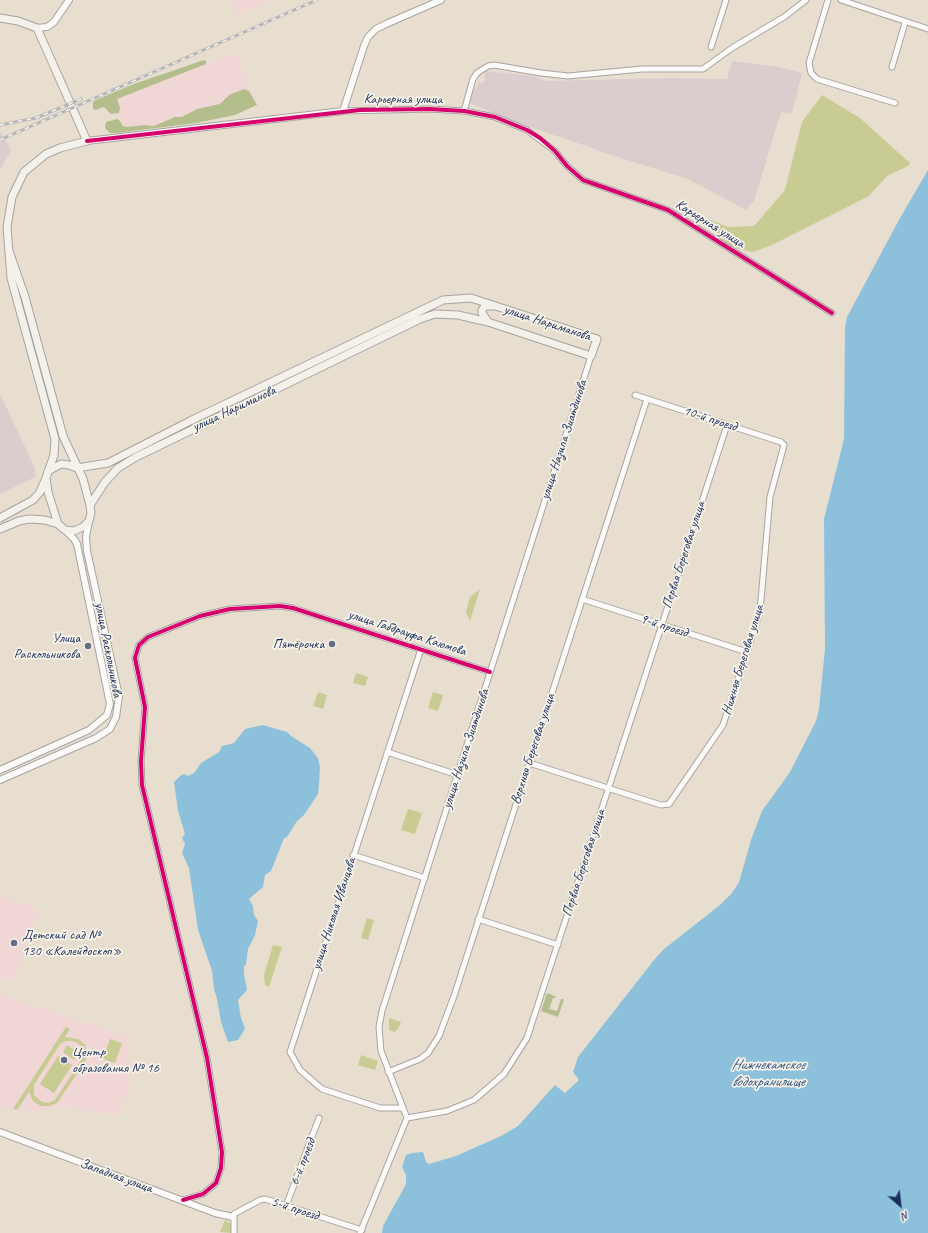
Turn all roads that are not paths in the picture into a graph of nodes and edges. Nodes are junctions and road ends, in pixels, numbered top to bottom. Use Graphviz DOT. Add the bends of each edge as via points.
graph roads {
  1 [pos="69,0"];
  2 [pos="441,0"];
  3 [pos="726,0"];
  4 [pos="806,0"];
  5 [pos="828,0"];
  6 [pos="841,0"];
  7 [pos="0,18"];
  8 [pos="905,23"];
  9 [pos="37,28"];
  10 [pos="928,29"];
  11 [pos="711,47"];
  12 [pos="892,68"];
  13 [pos="895,103"];
  14 [pos="343,111"];
  15 [pos="464,111"];
  16 [pos="87,141"];
  17 [pos="9,251"];
  18 [pos="495,306"];
  19 [pos="832,313"];
  20 [pos="488,322"];
  21 [pos="591,356"];
  22 [pos="635,395"];
  23 [pos="647,399"];
  24 [pos="727,425"];
  25 [pos="784,445"];
  26 [pos="77,468"];
  27 [pos="47,475"];
  28 [pos="90,505"];
  29 [pos="0,518"];
  30 [pos="89,521"];
  31 [pos="58,524"];
  32 [pos="0,529"];
  33 [pos="65,530"];
  34 [pos="582,599"];
  35 [pos="661,626"];
  36 [pos="421,649"];
  37 [pos="747,652"];
  38 [pos="490,672"];
  39 [pos="386,752"];
  40 [pos="529,763"];
  41 [pos="0,770"];
  42 [pos="458,775"];
  43 [pos="0,780"];
  44 [pos="608,789"];
  45 [pos="353,855"];
  46 [pos="425,878"];
  47 [pos="478,919"];
  48 [pos="558,945"];
  49 [pos="388,1072"];
  50 [pos="403,1108"];
  51 [pos="319,1118"];
  52 [pos="407,1118"];
  53 [pos="0,1132"];
  54 [pos="183,1200"];
  55 [pos="286,1206"];
  56 [pos="233,1217"];
  57 [pos="361,1231"];
  58 [pos="234,1233"];
  1 -- 9 [label="street" via="54,22"];
  2 -- 14 [label="street" via="386,24 368,37"];
  3 -- 11 [label="street"];
  4 -- 15 [label="street" via="709,66 696,70 642,69 568,76 494,65 482,69 473,79"];
  5 -- 13 [label="street" via="809,63 811,73 817,79"];
  6 -- 8 [label="street"];
  7 -- 9 [label="main road"];
  8 -- 10 [label="street"];
  8 -- 12 [label="street"];
  9 -- 16 [label="main road"];
  14 -- 15 [label="street, Карьерная улица"];
  14 -- 16 [label="street, Карьерная улица"];
  15 -- 19 [label="street, Карьерная улица" via="494,117 527,130 555,151 583,180 668,210"];
  16 -- 17 [label="main road" via="46,154 24,172 16,184 8,209"];
  17 -- 26 [label="main road" via="25,297 63,436"];
  17 -- 27 [label="main road" via="16,302 55,439 54,455"];
  18 -- 20 [label="main road" via="485,306 482,310"];
  18 -- 21 [label="main road, улица Нариманова" via="597,339"];
  18 -- 26 [label="main road, улица Нариманова" via="471,298 443,300 204,414 108,463"];
  20 -- 21 [label="main road, улица Нариманова"];
  20 -- 28 [label="main road, улица Нариманова" via="458,315 435,314 413,322 136,457 118,468"];
  21 -- 38 [label="street, улица Назипа Зиатдинова"];
  22 -- 23 [label="street, 10-й проезд"];
  23 -- 24 [label="street, 10-й проезд"];
  23 -- 34 [label="street, Верхняя Береговая улица"];
  24 -- 25 [label="street, 10-й проезд"];
  24 -- 35 [label="street, Первая Береговая улица"];
  25 -- 37 [label="street, Нижняя Береговая улица" via="770,497 760,611"];
  26 -- 27 [label="main road, улица Нариманова" via="61,464"];
  26 -- 28 [label="main road" via="83,479"];
  27 -- 29 [label="main road" via="40,492 33,500"];
  27 -- 31 [label="main road" via="51,504"];
  28 -- 30 [label="main road"];
  30 -- 33 [label="main road" via="78,530"];
  30 -- 43 [label="street, улица Раскольникова" via="87,551 119,696 116,717 110,729 96,738"];
  31 -- 32 [label="main road" via="29,519"];
  31 -- 33 [label="main road"];
  33 -- 41 [label="street, улица Раскольникова" via="77,544 110,704 107,715 89,730"];
  34 -- 35 [label="street, 9-й проезд"];
  34 -- 40 [label="street, Верхняя Береговая улица"];
  35 -- 37 [label="street, 9-й проезд"];
  35 -- 44 [label="street, Первая Береговая улица"];
  36 -- 38 [label="street, улица Габдрауфа Каюмова"];
  36 -- 39 [label="street, улица Николая Иванцова"];
  36 -- 54 [label="street, улица Габдрауфа Каюмова" via="280,606 217,611 192,618 148,637 139,645 135,654 145,708 142,785 207,1058 222,1152 221,1168 216,1183 203,1194"];
  37 -- 44 [label="street, Нижняя Береговая улица" via="719,731 672,801 661,805"];
  38 -- 42 [label="street, улица Назипа Зиатдинова"];
  39 -- 42 [label="street"];
  39 -- 45 [label="street, улица Николая Иванцова"];
  40 -- 44 [label="street"];
  40 -- 47 [label="street, Верхняя Береговая улица"];
  42 -- 46 [label="street, улица Назипа Зиатдинова"];
  44 -- 48 [label="street, Первая Береговая улица"];
  45 -- 46 [label="street"];
  45 -- 50 [label="street, улица Николая Иванцова" via="290,1052 299,1069 322,1089 383,1108"];
  46 -- 49 [label="street, улица Назипа Зиатдинова" via="381,1017 379,1041"];
  47 -- 48 [label="street"];
  47 -- 49 [label="street, Верхняя Береговая улица" via="454,996 434,1045 420,1059"];
  48 -- 52 [label="street, Первая Береговая улица" via="527,1038 504,1074 483,1093 462,1106 433,1115"];
  49 -- 50 [label="street, улица Назипа Зиатдинова"];
  50 -- 52 [label="street, улица Назипа Зиатдинова"];
  51 -- 55 [label="street, 6-й проезд"];
  52 -- 57 [label="street"];
  53 -- 54 [label="street, Западная улица"];
  54 -- 56 [label="street, Западная улица" via="215,1213"];
  55 -- 56 [label="street, 5-й проезд" via="265,1199 260,1200 236,1212"];
  55 -- 57 [label="street, 5-й проезд"];
  56 -- 58 [label="street"];
}
